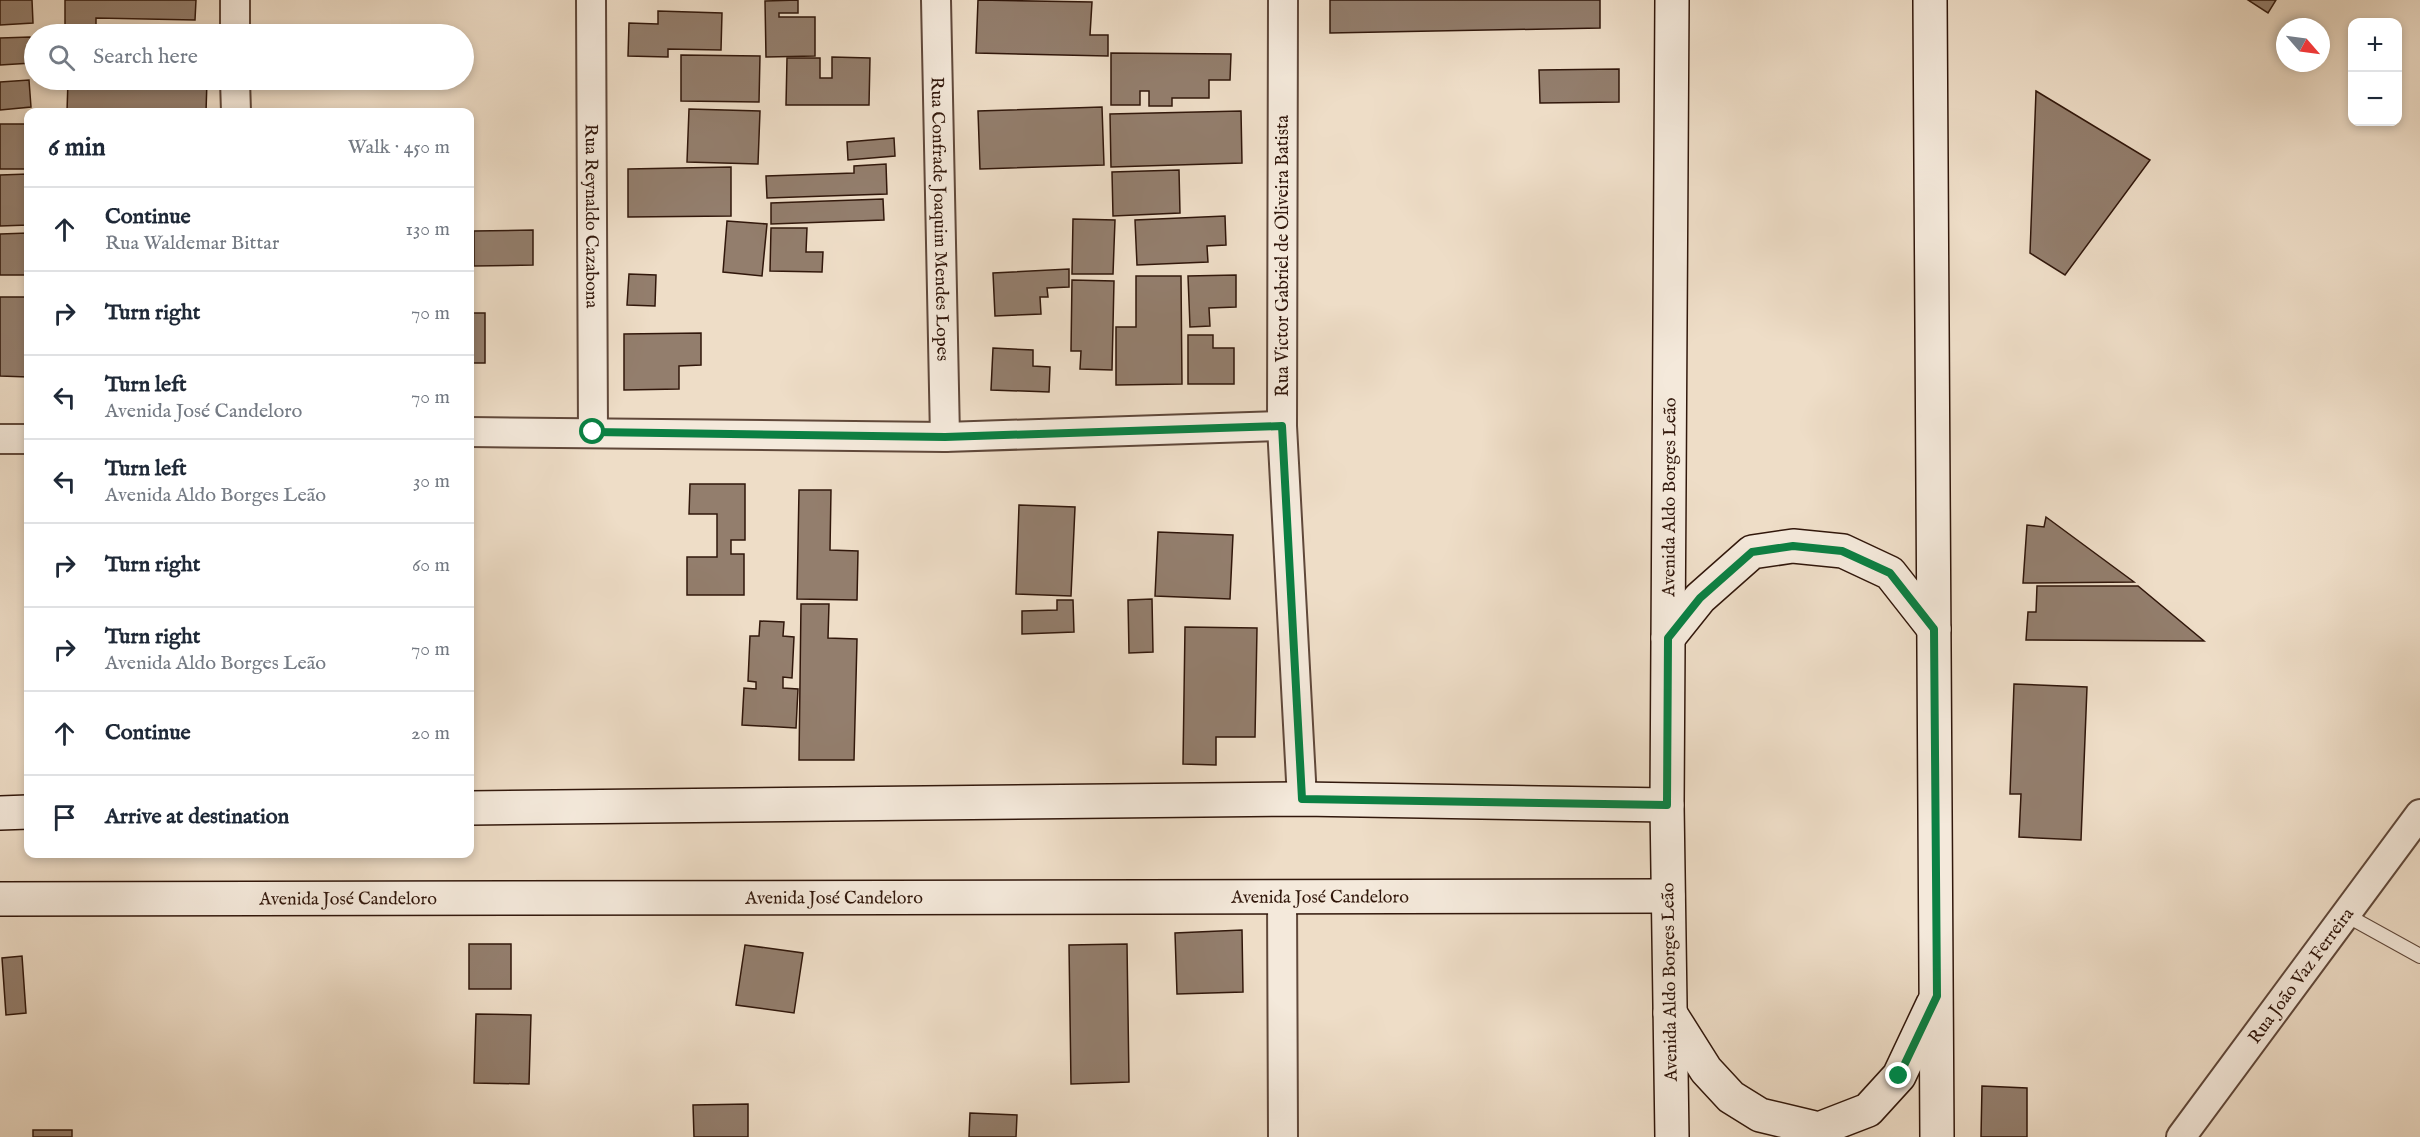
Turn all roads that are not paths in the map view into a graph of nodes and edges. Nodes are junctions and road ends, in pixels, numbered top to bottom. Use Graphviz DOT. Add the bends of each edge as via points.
graph roads {
  1 [pos="235,0"];
  2 [pos="591,0"];
  3 [pos="936,0"];
  4 [pos="1283,0"];
  5 [pos="1672,0"];
  6 [pos="1930,0"];
  7 [pos="235,24"];
  8 [pos="235,90"];
  9 [pos="236,108"];
  10 [pos="1282,426"];
  11 [pos="474,432"];
  12 [pos="593,432"];
  13 [pos="945,437"];
  14 [pos="24,438"];
  15 [pos="0,439"];
  16 [pos="1934,629"];
  17 [pos="1668,638"];
  18 [pos="1302,799"];
  19 [pos="1667,805"];
  20 [pos="474,808"];
  21 [pos="24,812"];
  22 [pos="0,813"];
  23 [pos="2420,814"];
  24 [pos="1282,896"];
  25 [pos="1668,896"];
  26 [pos="0,899"];
  27 [pos="2346,915"];
  28 [pos="2420,956"];
  29 [pos="1937,996"];
  30 [pos="1670,1013"];
  31 [pos="1283,1137"];
  32 [pos="1671,1137"];
  33 [pos="1937,1137"];
  34 [pos="2181,1137"];
  1 -- 7 [label="street"];
  2 -- 12 [label="street, Rua Reynaldo Cazabona"];
  3 -- 13 [label="street, Rua Confrade Joaquim Mendes Lopes"];
  4 -- 10 [label="street, Rua Victor Gabriel de Oliveira Batista"];
  5 -- 17 [label="main road, Avenida Aldo Borges Leão"];
  6 -- 16 [label="main road"];
  8 -- 9 [label="street"];
  10 -- 13 [label="street"];
  10 -- 18 [label="street, Rua Victor Gabriel de Oliveira Batista"];
  11 -- 12 [label="street"];
  12 -- 13 [label="street"];
  14 -- 15 [label="street"];
  16 -- 17 [label="main road" via="1890,573 1842,551 1793,546 1752,552 1700,598"];
  16 -- 29 [label="main road"];
  17 -- 19 [label="main road, Avenida Aldo Borges Leão"];
  18 -- 19 [label="main road"];
  18 -- 20 [label="main road"];
  19 -- 25 [label="main road, Avenida Aldo Borges Leão"];
  21 -- 22 [label="main road"];
  23 -- 27 [label="street, Rua João Vaz Ferreira"];
  24 -- 25 [label="main road, Avenida José Candeloro"];
  24 -- 26 [label="main road, Avenida José Candeloro"];
  24 -- 31 [label="street"];
  25 -- 30 [label="main road, Avenida Aldo Borges Leão"];
  27 -- 28 [label="lane"];
  27 -- 34 [label="street, Rua João Vaz Ferreira"];
  29 -- 30 [label="main road" via="1899,1076 1868,1110 1819,1129 1760,1114 1731,1097 1706,1070"];
  29 -- 33 [label="main road"];
  30 -- 32 [label="main road, Avenida Aldo Borges Leão"];
}
